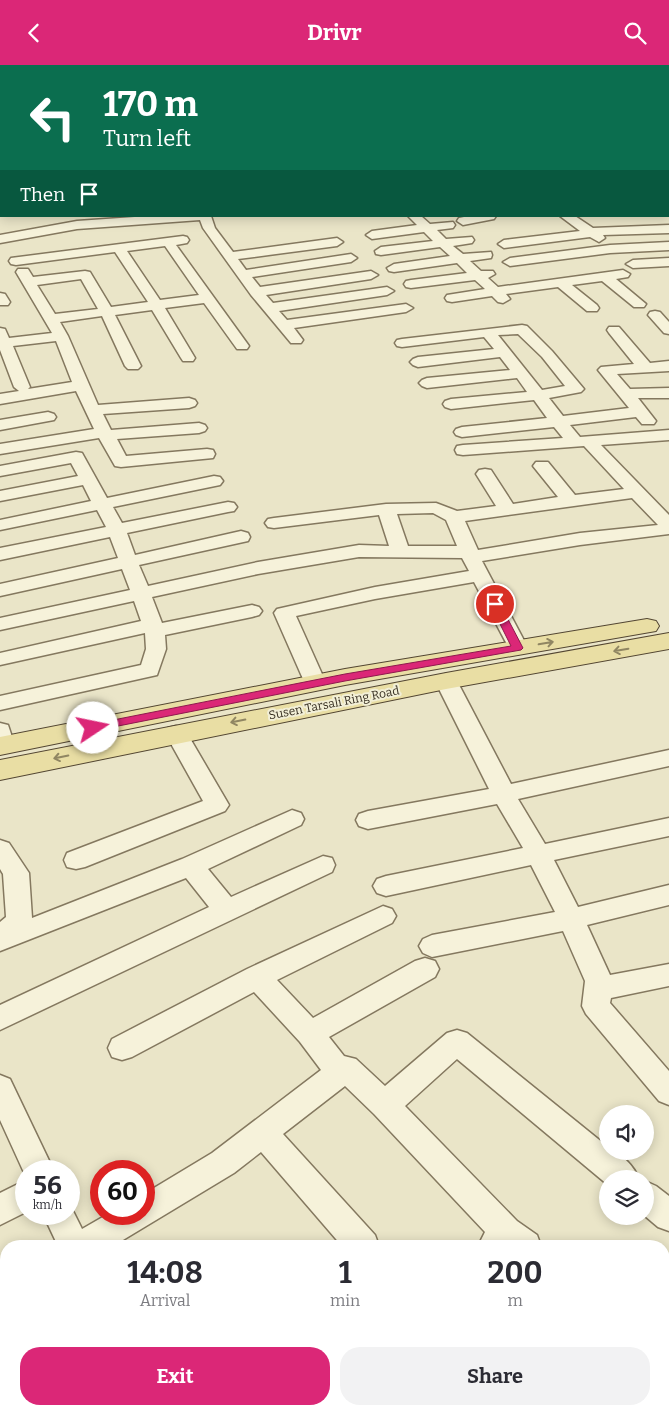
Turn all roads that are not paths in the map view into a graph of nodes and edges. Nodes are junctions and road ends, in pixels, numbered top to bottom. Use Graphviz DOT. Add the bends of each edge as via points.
graph roads {
  1 [pos="180,217"];
  2 [pos="205,217"];
  3 [pos="415,217"];
  4 [pos="485,217"];
  5 [pos="569,217"];
  6 [pos="106,220"];
  7 [pos="34,221"];
  8 [pos="463,221"];
  9 [pos="449,225"];
  10 [pos="427,228"];
  11 [pos="663,230"];
  12 [pos="44,231"];
  13 [pos="594,233"];
  14 [pos="372,235"];
  15 [pos="0,239"];
  16 [pos="183,240"];
  17 [pos="468,240"];
  18 [pos="168,242"];
  19 [pos="337,242"];
  20 [pos="443,243"];
  21 [pos="504,245"];
  22 [pos="669,245"];
  23 [pos="119,248"];
  24 [pos="610,249"];
  25 [pos="381,251"];
  26 [pos="72,254"];
  27 [pos="486,255"];
  28 [pos="230,256"];
  29 [pos="351,257"];
  30 [pos="460,258"];
  31 [pos="15,260"];
  32 [pos="0,261"];
  33 [pos="669,262"];
  34 [pos="394,268"];
  35 [pos="669,273"];
  36 [pos="243,274"];
  37 [pos="85,275"];
  38 [pos="371,275"];
  39 [pos="478,275"];
  40 [pos="642,276"];
  41 [pos="605,277"];
  42 [pos="29,283"];
  43 [pos="561,283"];
  44 [pos="411,284"];
  45 [pos="387,291"];
  46 [pos="256,292"];
  47 [pos="495,292"];
  48 [pos="207,298"];
  49 [pos="452,298"];
  50 [pos="507,303"];
  51 [pos="156,304"];
  52 [pos="639,304"];
  53 [pos="269,308"];
  54 [pos="406,308"];
  55 [pos="592,308"];
  56 [pos="106,311"];
  57 [pos="655,315"];
  58 [pos="51,319"];
  59 [pos="284,325"];
  60 [pos="614,330"];
  61 [pos="669,330"];
  62 [pos="488,332"];
  63 [pos="61,336"];
  64 [pos="2,339"];
  65 [pos="296,340"];
  66 [pos="402,343"];
  67 [pos="242,346"];
  68 [pos="504,352"];
  69 [pos="188,358"];
  70 [pos="418,362"];
  71 [pos="133,366"];
  72 [pos="669,366"];
  73 [pos="646,368"];
  74 [pos="521,373"];
  75 [pos="427,383"];
  76 [pos="81,385"];
  77 [pos="22,387"];
  78 [pos="669,393"];
  79 [pos="538,395"];
  80 [pos="626,395"];
  81 [pos="0,399"];
  82 [pos="190,403"];
  83 [pos="451,404"];
  84 [pos="93,410"];
  85 [pos="641,412"];
  86 [pos="48,417"];
  87 [pos="560,422"];
  88 [pos="0,425"];
  89 [pos="199,428"];
  90 [pos="462,432"];
  91 [pos="105,433"];
  92 [pos="665,435"];
  93 [pos="583,442"];
  94 [pos="0,449"];
  95 [pos="464,450"];
  96 [pos="207,454"];
  97 [pos="542,465"];
  98 [pos="0,471"];
  99 [pos="485,474"];
  100 [pos="89,479"];
  101 [pos="214,481"];
  102 [pos="637,492"];
  103 [pos="0,496"];
  104 [pos="570,501"];
  105 [pos="103,505"];
  106 [pos="228,507"];
  107 [pos="661,507"];
  108 [pos="386,509"];
  109 [pos="508,510"];
  110 [pos="454,517"];
  111 [pos="274,523"];
  112 [pos="0,525"];
  113 [pos="669,528"];
  114 [pos="117,531"];
  115 [pos="241,537"];
  116 [pos="400,551"];
  117 [pos="0,554"];
  118 [pos="470,555"];
  119 [pos="129,561"];
  120 [pos="480,575"];
  121 [pos="0,590"];
  122 [pos="141,592"];
  123 [pos="252,611"];
  124 [pos="669,622"];
  125 [pos="0,624"];
  126 [pos="154,628"];
  127 [pos="669,641"];
  128 [pos="518,648"];
  129 [pos="0,659"];
  130 [pos="446,681"];
  131 [pos="315,683"];
  132 [pos="0,703"];
  133 [pos="176,733"];
  134 [pos="1,748"];
  135 [pos="669,758"];
  136 [pos="504,794"];
  137 [pos="292,819"];
  138 [pos="368,820"];
  139 [pos="669,827"];
  140 [pos="0,850"];
  141 [pos="539,855"];
  142 [pos="76,860"];
  143 [pos="324,865"];
  144 [pos="191,866"];
  145 [pos="386,886"];
  146 [pos="669,895"];
  147 [pos="227,911"];
  148 [pos="383,916"];
  149 [pos="571,919"];
  150 [pos="0,939"];
  151 [pos="257,977"];
  152 [pos="667,979"];
  153 [pos="598,989"];
  154 [pos="0,1018"];
  155 [pos="310,1034"];
  156 [pos="122,1048"];
  157 [pos="340,1073"];
  158 [pos="669,1092"];
  159 [pos="3,1103"];
  160 [pos="385,1105"];
  161 [pos="263,1133"];
  162 [pos="33,1160"];
  163 [pos="613,1170"];
  164 [pos="15,1201"];
  165 [pos="155,1204"];
  166 [pos="654,1204"];
  167 [pos="0,1210"];
  168 [pos="669,1216"];
  169 [pos="64,1225"];
  170 [pos="119,1225"];
  171 [pos="71,1240"];
  172 [pos="93,1240"];
  173 [pos="358,1240"];
  174 [pos="507,1240"];
  1 -- 6 [label="street"];
  2 -- 28 [label="street" via="209,228"];
  3 -- 10 [label="street"];
  4 -- 8 [label="street"];
  5 -- 13 [label="street"];
  6 -- 12 [label="street"];
  7 -- 12 [label="street"];
  9 -- 10 [label="street"];
  10 -- 14 [label="street"];
  10 -- 20 [label="street"];
  11 -- 13 [label="street"];
  11 -- 22 [label="street"];
  12 -- 15 [label="street"];
  13 -- 21 [label="street"];
  13 -- 24 [label="street"];
  15 -- 31 [label="street"];
  16 -- 18 [label="street"];
  17 -- 20 [label="street"];
  18 -- 23 [label="street"];
  18 -- 48 [label="street"];
  19 -- 28 [label="street"];
  20 -- 25 [label="street"];
  20 -- 30 [label="street"];
  22 -- 24 [label="street"];
  23 -- 26 [label="street"];
  23 -- 51 [label="street"];
  24 -- 39 [label="street"];
  26 -- 31 [label="street"];
  26 -- 37 [label="street"];
  27 -- 30 [label="street"];
  28 -- 36 [label="street"];
  29 -- 36 [label="street"];
  30 -- 34 [label="street"];
  30 -- 39 [label="street"];
  31 -- 32 [label="street"];
  31 -- 42 [label="street"];
  33 -- 41 [label="street" via="628,269"];
  35 -- 40 [label="street"];
  36 -- 46 [label="street"];
  37 -- 42 [label="street"];
  37 -- 56 [label="street"];
  38 -- 46 [label="street"];
  39 -- 44 [label="street"];
  39 -- 47 [label="street"];
  41 -- 43 [label="street"];
  41 -- 52 [label="street"];
  42 -- 58 [label="street"];
  43 -- 47 [label="street"];
  43 -- 55 [label="street"];
  45 -- 53 [label="street"];
  46 -- 53 [label="street"];
  47 -- 49 [label="street"];
  47 -- 50 [label="street"];
  48 -- 51 [label="street"];
  48 -- 67 [label="street"];
  51 -- 56 [label="street"];
  51 -- 69 [label="street"];
  53 -- 59 [label="street"];
  54 -- 59 [label="street"];
  56 -- 58 [label="street"];
  56 -- 71 [label="street"];
  57 -- 61 [label="street"];
  58 -- 63 [label="street"];
  59 -- 65 [label="street"];
  60 -- 73 [label="street"];
  62 -- 66 [label="street"];
  62 -- 68 [label="street"];
  62 -- 79 [label="street" via="522,329 548,354 576,389"];
  63 -- 64 [label="street"];
  63 -- 76 [label="street"];
  64 -- 77 [label="street"];
  68 -- 70 [label="street"];
  68 -- 74 [label="street"];
  72 -- 73 [label="street"];
  73 -- 80 [label="street" via="606,370"];
  74 -- 75 [label="street"];
  74 -- 79 [label="street"];
  76 -- 81 [label="street"];
  76 -- 84 [label="street"];
  78 -- 80 [label="street"];
  79 -- 83 [label="street"];
  79 -- 87 [label="street"];
  80 -- 85 [label="street"];
  82 -- 84 [label="street"];
  84 -- 91 [label="street"];
  85 -- 87 [label="street"];
  85 -- 92 [label="street"];
  86 -- 88 [label="street"];
  87 -- 90 [label="street"];
  87 -- 93 [label="street"];
  89 -- 91 [label="street"];
  91 -- 94 [label="street"];
  91 -- 96 [label="street" via="121,462"];
  92 -- 93 [label="street"];
  93 -- 95 [label="street"];
  93 -- 102 [label="street"];
  97 -- 104 [label="street"];
  98 -- 100 [label="street" via="76,457"];
  99 -- 109 [label="street"];
  100 -- 103 [label="street"];
  100 -- 105 [label="street"];
  101 -- 105 [label="street"];
  102 -- 104 [label="street"];
  102 -- 107 [label="street"];
  104 -- 109 [label="street"];
  105 -- 112 [label="street"];
  105 -- 114 [label="street"];
  106 -- 114 [label="street"];
  107 -- 113 [label="street"];
  108 -- 110 [label="street" via="436,507"];
  108 -- 111 [label="street"];
  108 -- 116 [label="street"];
  109 -- 110 [label="street"];
  110 -- 118 [label="street"];
  113 -- 118 [label="street"];
  114 -- 117 [label="street"];
  114 -- 119 [label="street"];
  115 -- 119 [label="street"];
  116 -- 118 [label="street"];
  116 -- 122 [label="street" via="359,551 258,567"];
  118 -- 120 [label="street"];
  119 -- 121 [label="street"];
  119 -- 122 [label="street"];
  120 -- 128 [label="street"];
  120 -- 131 [label="street" via="284,613"];
  122 -- 125 [label="street"];
  122 -- 126 [label="street"];
  123 -- 126 [label="street"];
  128 -- 124 [label="main road, Susen Tarsali Ring Road, one-way"];
  126 -- 129 [label="street"];
  126 -- 132 [label="street" via="156,649 150,670"];
  127 -- 130 [label="main road, Susen Tarsali Ring Road, one-way"];
  128 -- 131 [label="main road, Susen Tarsali Ring Road"];
  130 -- 133 [label="main road, Susen Tarsali Ring Road, one-way"];
  130 -- 136 [label="street"];
  131 -- 134 [label="main road, Susen Tarsali Ring Road"];
  133 -- 134 [label="main road, Susen Tarsali Ring Road, one-way"];
  133 -- 142 [label="street" via="217,805"];
  135 -- 136 [label="street"];
  136 -- 138 [label="street"];
  136 -- 141 [label="street"];
  137 -- 144 [label="street"];
  139 -- 141 [label="street"];
  140 -- 150 [label="street" via="16,873 19,921"];
  141 -- 145 [label="street"];
  141 -- 149 [label="street"];
  143 -- 147 [label="street"];
  144 -- 147 [label="street"];
  144 -- 150 [label="street"];
  146 -- 149 [label="street"];
  147 -- 154 [label="street"];
  148 -- 151 [label="street"];
  149 -- 153 [label="street" via="599,981"];
  149 -- 155 [label="street" via="428,958"];
  151 -- 155 [label="street"];
  151 -- 156 [label="street"];
  152 -- 153 [label="street"];
  153 -- 158 [label="street" via="596,1006"];
  155 -- 157 [label="street"];
  157 -- 160 [label="street" via="346,1069"];
  157 -- 161 [label="street"];
  159 -- 162 [label="street"];
  160 -- 163 [label="street" via="457,1042"];
  160 -- 174 [label="street"];
  161 -- 165 [label="street" via="223,1163"];
  161 -- 173 [label="street"];
  164 -- 167 [label="street"];
  166 -- 168 [label="street"];
  169 -- 171 [label="street"];
  170 -- 172 [label="street"];
}
